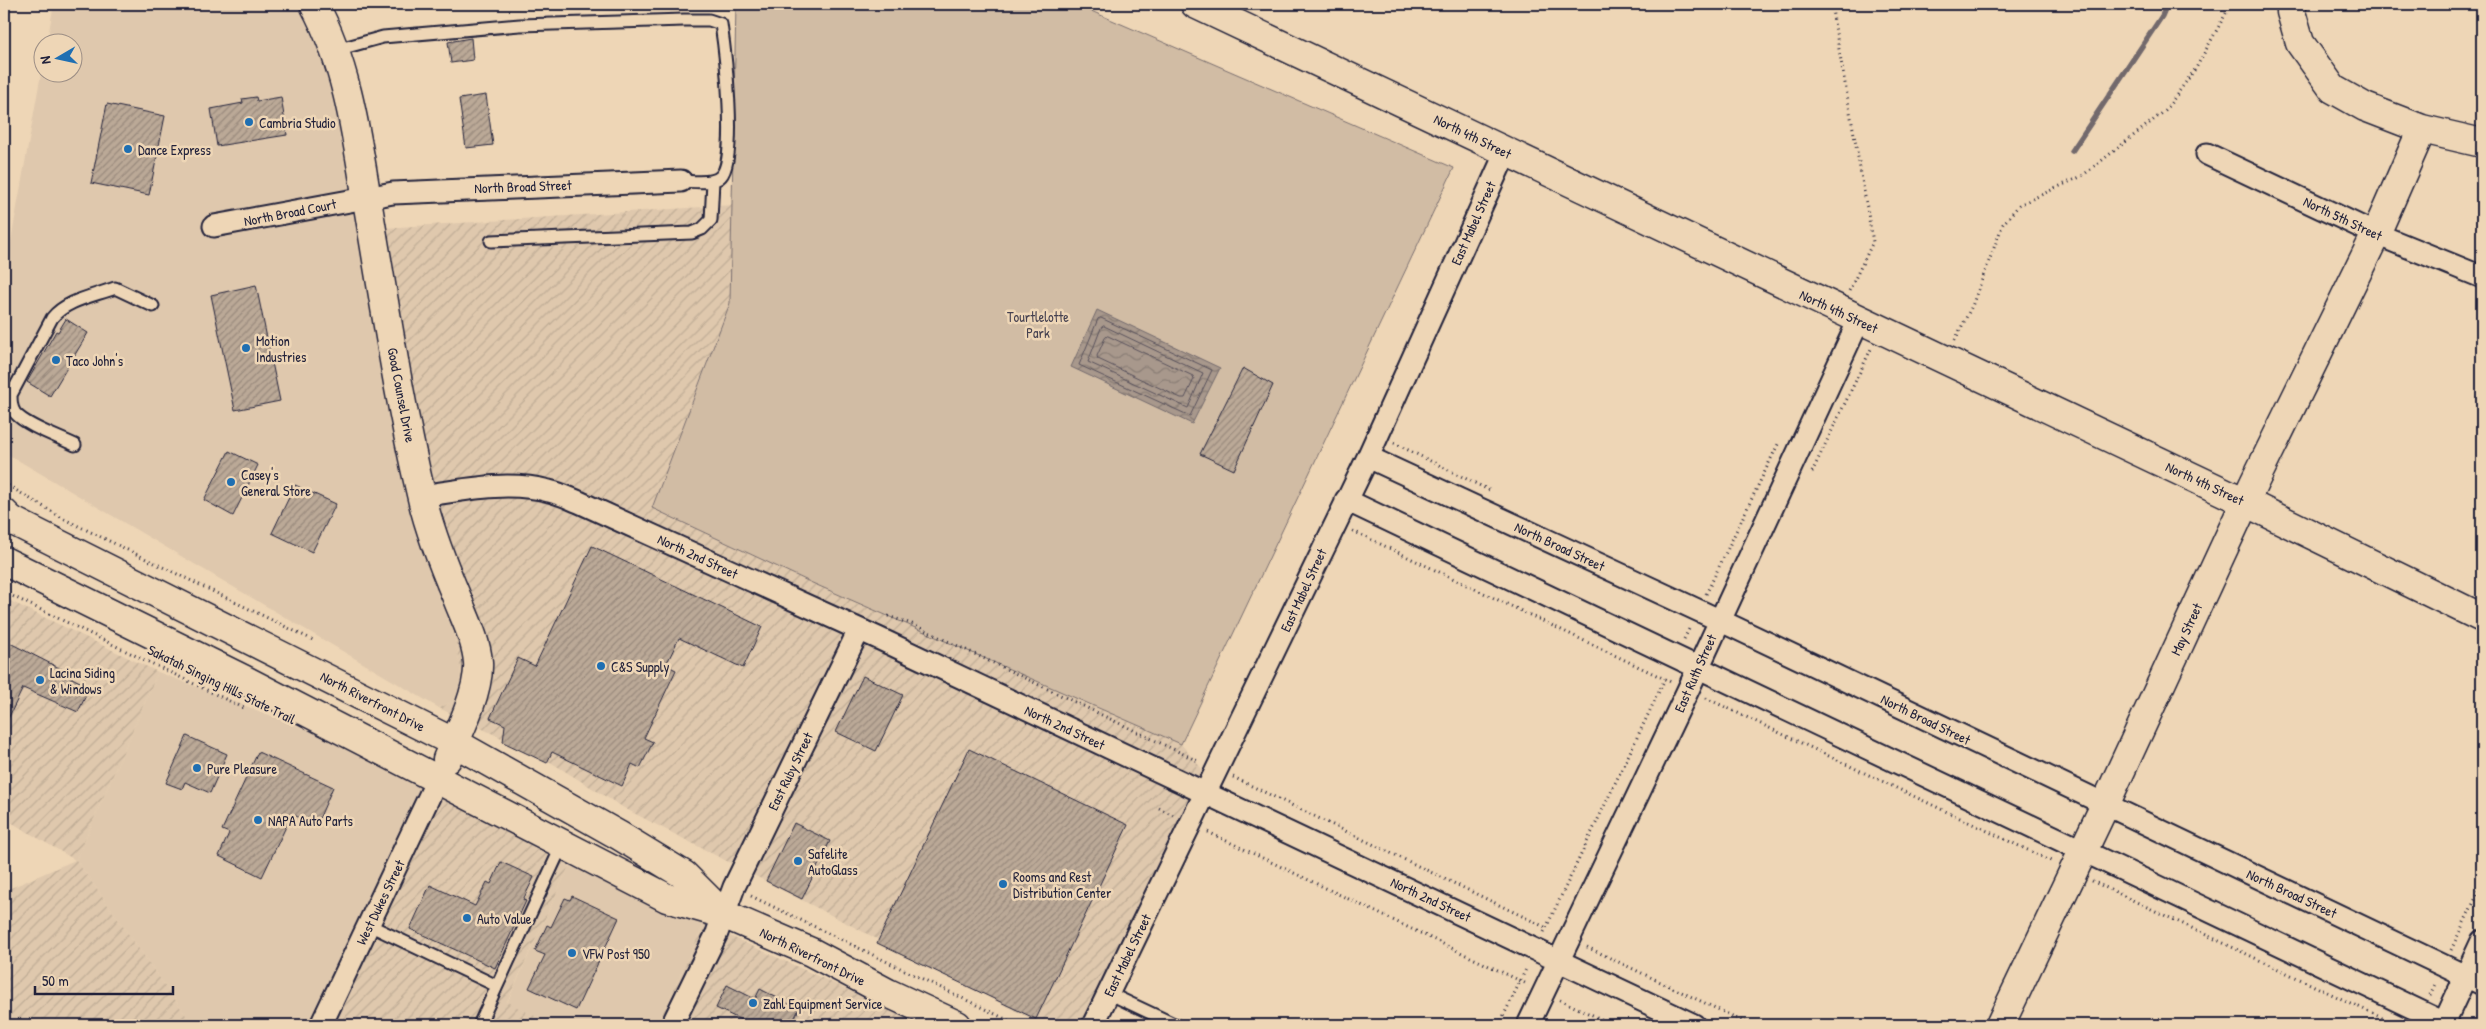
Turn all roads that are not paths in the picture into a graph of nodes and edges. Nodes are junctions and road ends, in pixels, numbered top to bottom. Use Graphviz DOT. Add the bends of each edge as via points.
graph roads {
  1 [pos="314,4"];
  2 [pos="1195,4"];
  3 [pos="2291,4"];
  4 [pos="336,50"];
  5 [pos="2422,129"];
  6 [pos="2482,143"];
  7 [pos="1506,152"];
  8 [pos="2207,154"];
  9 [pos="713,180"];
  10 [pos="681,181"];
  11 [pos="367,198"];
  12 [pos="214,226"];
  13 [pos="2376,234"];
  14 [pos="491,241"];
  15 [pos="2482,277"];
  16 [pos="153,306"];
  17 [pos="1859,320"];
  18 [pos="75,445"];
  19 [pos="1368,457"];
  20 [pos="421,496"];
  21 [pos="1346,500"];
  22 [pos="2245,502"];
  23 [pos="6,517"];
  24 [pos="4,561"];
  25 [pos="2482,618"];
  26 [pos="1719,620"];
  27 [pos="859,630"];
  28 [pos="1698,668"];
  29 [pos="454,743"];
  30 [pos="438,778"];
  31 [pos="1206,794"];
  32 [pos="2105,805"];
  33 [pos="563,843"];
  34 [pos="2077,861"];
  35 [pos="723,914"];
  36 [pos="369,925"];
  37 [pos="2482,941"];
  38 [pos="1560,960"];
  39 [pos="2474,979"];
  40 [pos="497,986"];
  41 [pos="1108,994"];
  42 [pos="2445,1024"];
  43 [pos="321,1025"];
  44 [pos="479,1025"];
  45 [pos="672,1025"];
  46 [pos="957,1025"];
  47 [pos="1093,1025"];
  48 [pos="1176,1025"];
  49 [pos="1528,1025"];
  50 [pos="1694,1025"];
  51 [pos="2000,1025"];
  1 -- 4 [label="street, Good Counsel Drive"];
  2 -- 7 [label="street, North 4th Street"];
  3 -- 5 [label="street" via="2290,12 2300,43 2333,89 2365,107"];
  4 -- 9 [label="lane" via="383,37 520,25 708,20 721,24 728,88 729,154 721,176"];
  4 -- 11 [label="street, Good Counsel Drive" via="354,119"];
  5 -- 6 [label="street"];
  5 -- 13 [label="street, May Street"];
  7 -- 17 [label="street, North 4th Street"];
  7 -- 19 [label="street, East Mabel Street"];
  8 -- 13 [label="street, North 5th Street"];
  9 -- 10 [label="lane"];
  9 -- 14 [label="lane" via="711,220 692,233"];
  10 -- 11 [label="street, North Broad Street" via="393,192"];
  11 -- 12 [label="street, North Broad Court"];
  11 -- 20 [label="street, Good Counsel Drive"];
  13 -- 15 [label="street, North 5th Street"];
  13 -- 22 [label="street, May Street"];
  16 -- 18 [label="lane" via="115,288 66,306 52,318 10,395 11,405 24,420"];
  17 -- 22 [label="street, North 4th Street"];
  17 -- 26 [label="street, East Ruth Street"];
  19 -- 21 [label="street, East Mabel Street"];
  19 -- 26 [label="street, North Broad Street"];
  20 -- 27 [label="street, North 2nd Street" via="489,486 520,486 550,491"];
  20 -- 29 [label="street, Good Counsel Drive" via="440,558 474,640 478,663 475,686"];
  21 -- 28 [label="street"];
  21 -- 31 [label="street, East Mabel Street"];
  22 -- 25 [label="street, North 4th Street"];
  22 -- 32 [label="street, May Street"];
  23 -- 29 [label="street, North Riverfront Drive"];
  24 -- 30 [label="street, North Riverfront Drive"];
  26 -- 28 [label="street, East Ruth Street"];
  26 -- 32 [label="street, North Broad Street"];
  27 -- 31 [label="street, North 2nd Street"];
  27 -- 35 [label="street, East Ruby Street"];
  28 -- 34 [label="street"];
  28 -- 38 [label="street, East Ruth Street"];
  29 -- 30 [label="street, Good Counsel Drive"];
  29 -- 35 [label="street, North Riverfront Drive" via="684,875"];
  30 -- 33 [label="street, North Riverfront Drive"];
  30 -- 36 [label="street, West Dukes Street"];
  31 -- 38 [label="street, North 2nd Street"];
  31 -- 41 [label="street, East Mabel Street"];
  32 -- 34 [label="street, May Street"];
  32 -- 39 [label="street, North Broad Street"];
  33 -- 35 [label="street, North Riverfront Drive" via="668,898"];
  33 -- 40 [label="lane"];
  34 -- 42 [label="street"];
  34 -- 51 [label="street, May Street"];
  35 -- 45 [label="street, East Ruby Street"];
  35 -- 46 [label="street, North Riverfront Drive" via="811,952"];
  36 -- 40 [label="lane"];
  36 -- 43 [label="street, West Dukes Street"];
  37 -- 39 [label="street"];
  38 -- 49 [label="street, East Ruth Street"];
  38 -- 50 [label="street, North 2nd Street"];
  39 -- 42 [label="street"];
  40 -- 44 [label="lane"];
  41 -- 47 [label="street, East Mabel Street"];
  41 -- 48 [label="lane"];
}
